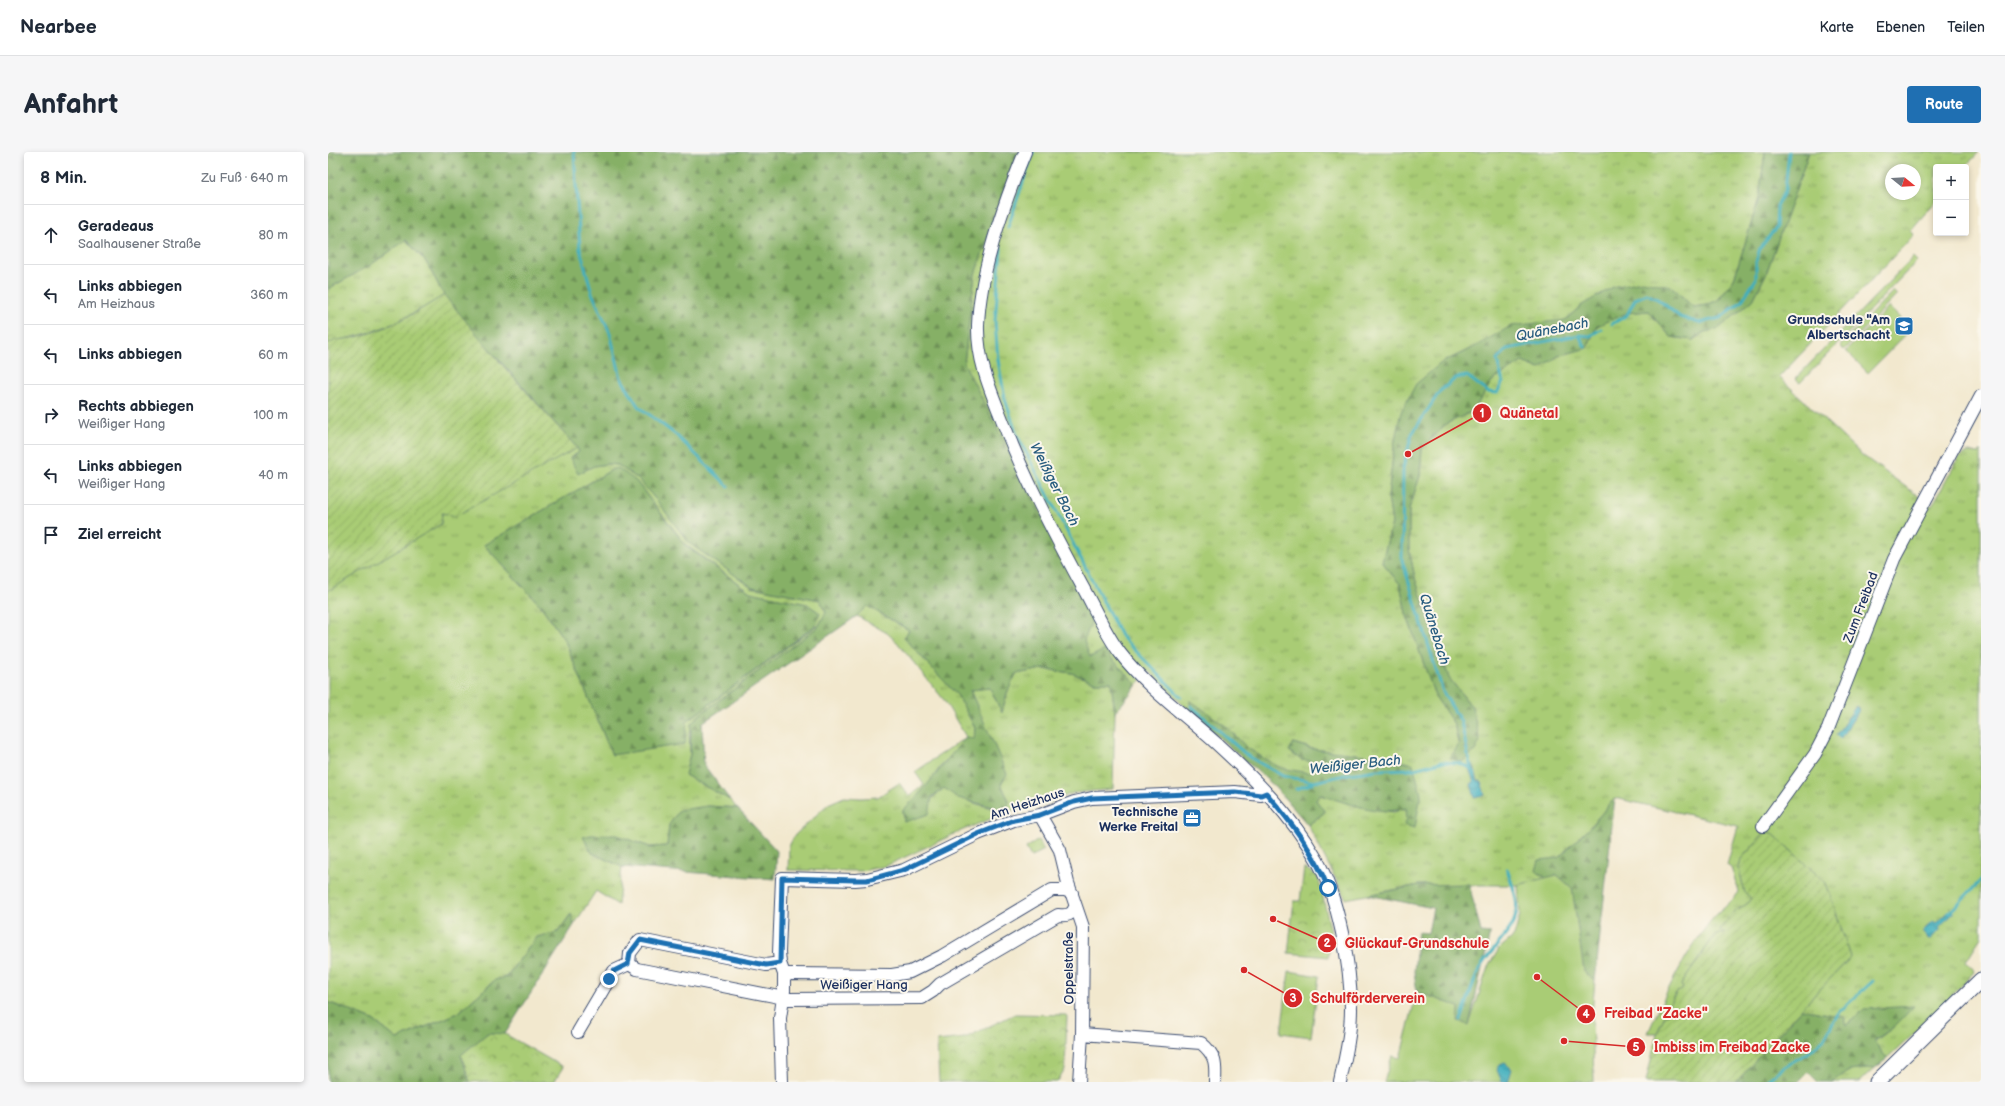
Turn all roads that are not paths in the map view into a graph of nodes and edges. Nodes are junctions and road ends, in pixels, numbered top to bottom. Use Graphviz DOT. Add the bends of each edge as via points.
graph roads {
  1 [pos="1025,152"];
  2 [pos="1981,396"];
  3 [pos="1266,793"];
  4 [pos="1040,815"];
  5 [pos="1763,826"];
  6 [pos="1072,893"];
  7 [pos="1075,907"];
  8 [pos="629,958"];
  9 [pos="780,963"];
  10 [pos="784,979"];
  11 [pos="1981,980"];
  12 [pos="783,998"];
  13 [pos="578,1032"];
  14 [pos="1082,1034"];
  15 [pos="782,1082"];
  16 [pos="1078,1082"];
  17 [pos="1215,1082"];
  18 [pos="1340,1082"];
  19 [pos="1877,1082"];
  1 -- 3 [label="street" via="1006,203 985,276 978,326 984,373 1011,443 1038,501 1120,652 1146,681 1216,743"];
  2 -- 5 [label="street, Zum Freibad" via="1894,559 1828,729 1815,754"];
  3 -- 4 [label="street, Am Heizhaus" via="1092,798"];
  3 -- 18 [label="street" via="1301,836 1317,861 1338,918 1351,1007"];
  4 -- 6 [label="street, Oppelstraße" via="1060,850"];
  4 -- 9 [label="street, Am Heizhaus" via="1014,820 894,873 867,880 782,878"];
  6 -- 7 [label="street, Oppelstraße"];
  6 -- 10 [label="street, Weißiger Hang" via="1052,890 942,956 910,972 892,975 788,974"];
  7 -- 12 [label="street, Weißiger Hang" via="1070,915 1058,915 940,984 922,998"];
  7 -- 14 [label="street, Oppelstraße" via="1083,927"];
  8 -- 9 [label="street" via="640,940 766,965"];
  8 -- 12 [label="street, Weißiger Hang" via="637,969"];
  8 -- 13 [label="street" via="614,971"];
  9 -- 10 [label="street"];
  10 -- 12 [label="street"];
  11 -- 19 [label="main road"];
  12 -- 15 [label="street" via="780,1018"];
  14 -- 16 [label="street, Oppelstraße"];
  14 -- 17 [label="street" via="1201,1043 1211,1051 1214,1058"];
}
